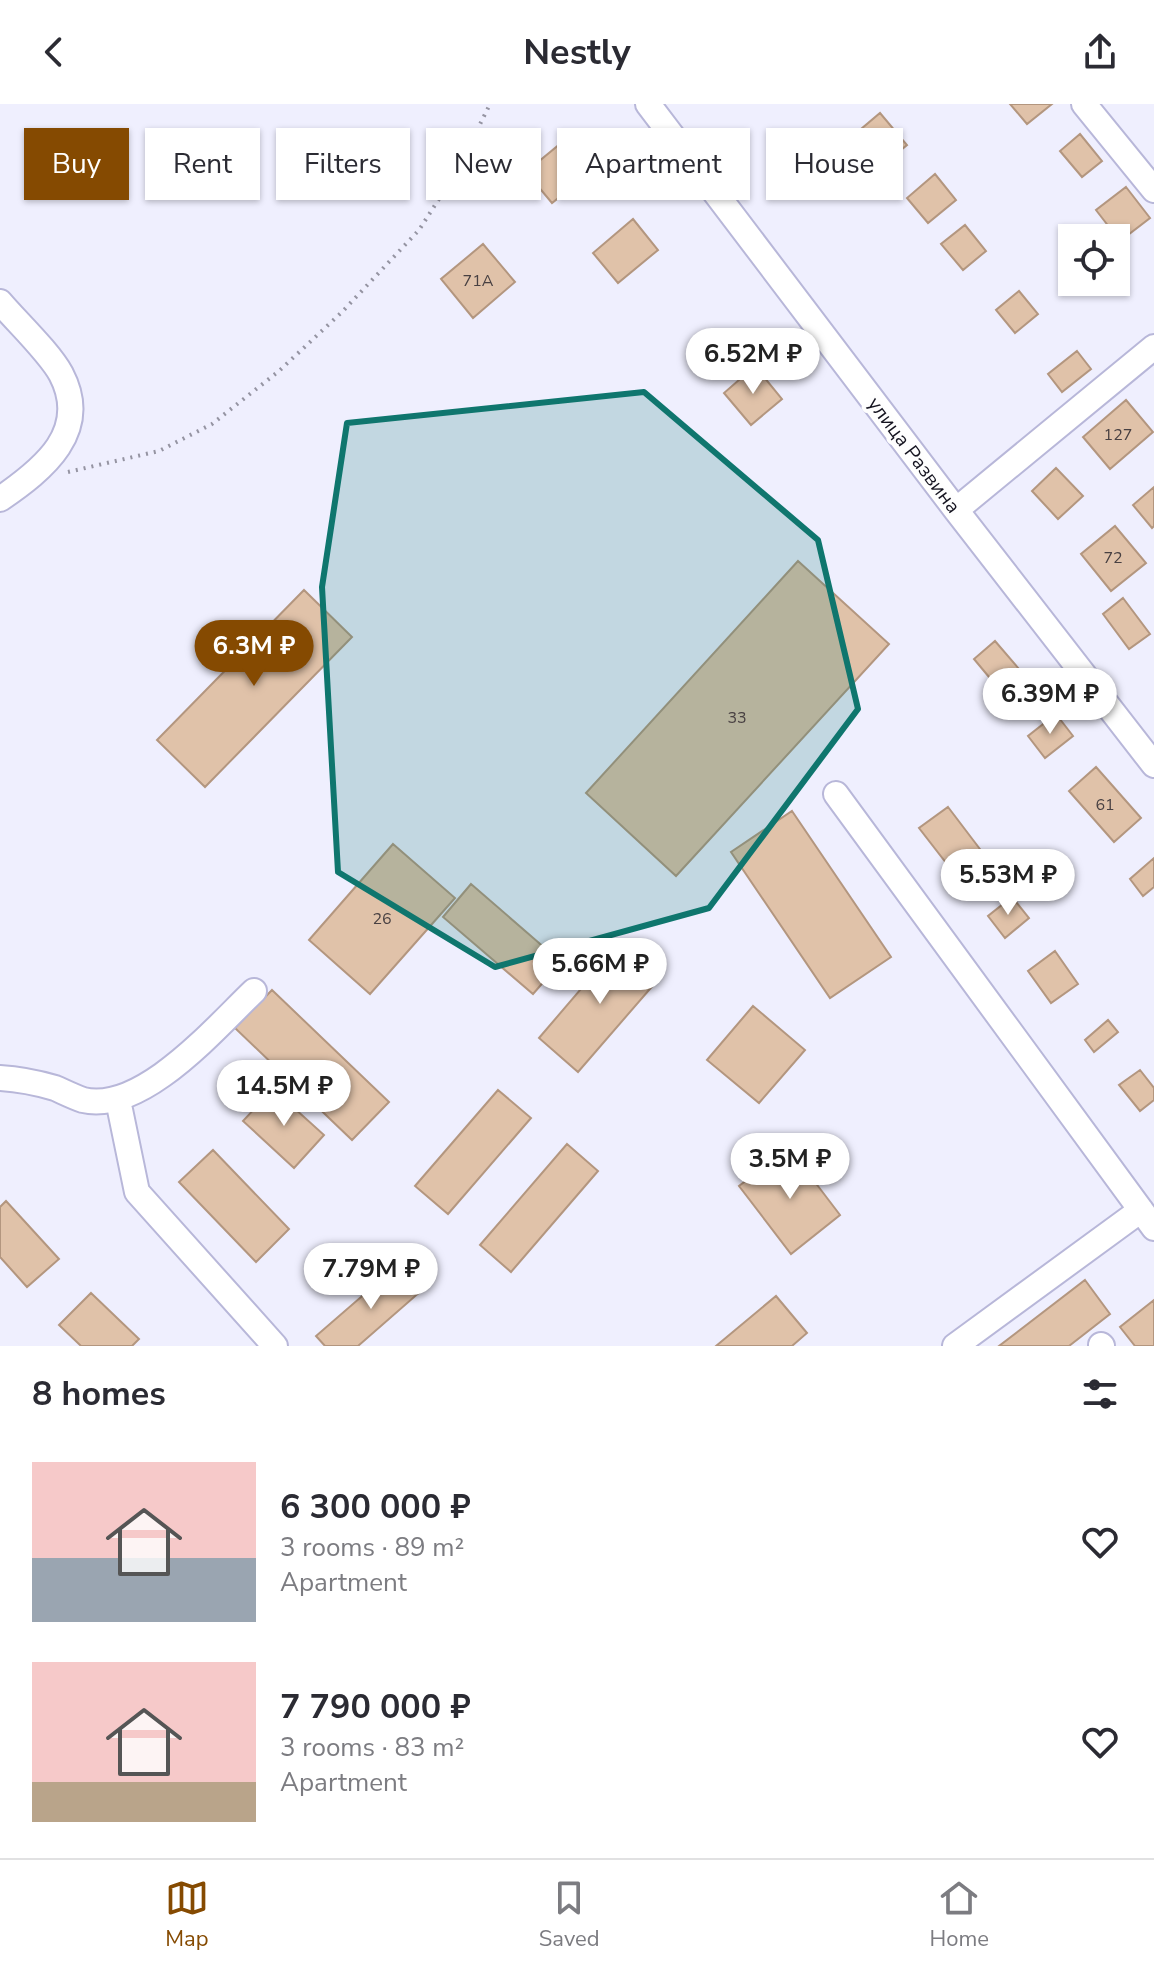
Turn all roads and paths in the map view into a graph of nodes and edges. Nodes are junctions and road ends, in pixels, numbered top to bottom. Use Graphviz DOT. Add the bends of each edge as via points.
graph roads {
  1 [pos="490,104"];
  2 [pos="648,104"];
  3 [pos="1084,104"];
  4 [pos="1154,190"];
  5 [pos="0,302"];
  6 [pos="1154,347"];
  7 [pos="61,474"];
  8 [pos="0,499"];
  9 [pos="956,510"];
  10 [pos="1154,765"];
  11 [pos="836,794"];
  12 [pos="254,991"];
  13 [pos="0,1078"];
  14 [pos="118,1100"];
  15 [pos="1147,1219"];
  16 [pos="275,1346"];
  17 [pos="955,1346"];
  1 -- 7 [label="path" via="457,171 419,230 279,371 212,424 159,451"];
  2 -- 9 [label="street, улица Развина"];
  3 -- 4 [label="street"];
  5 -- 8 [label="street" via="60,371 71,399 70,426 57,451"];
  6 -- 9 [label="street"];
  9 -- 10 [label="street, улица Развина"];
  11 -- 15 [label="street"];
  12 -- 14 [label="street" via="156,1079"];
  13 -- 14 [label="street" via="85,1100"];
  14 -- 16 [label="street" via="137,1192"];
  15 -- 17 [label="street"];
}
